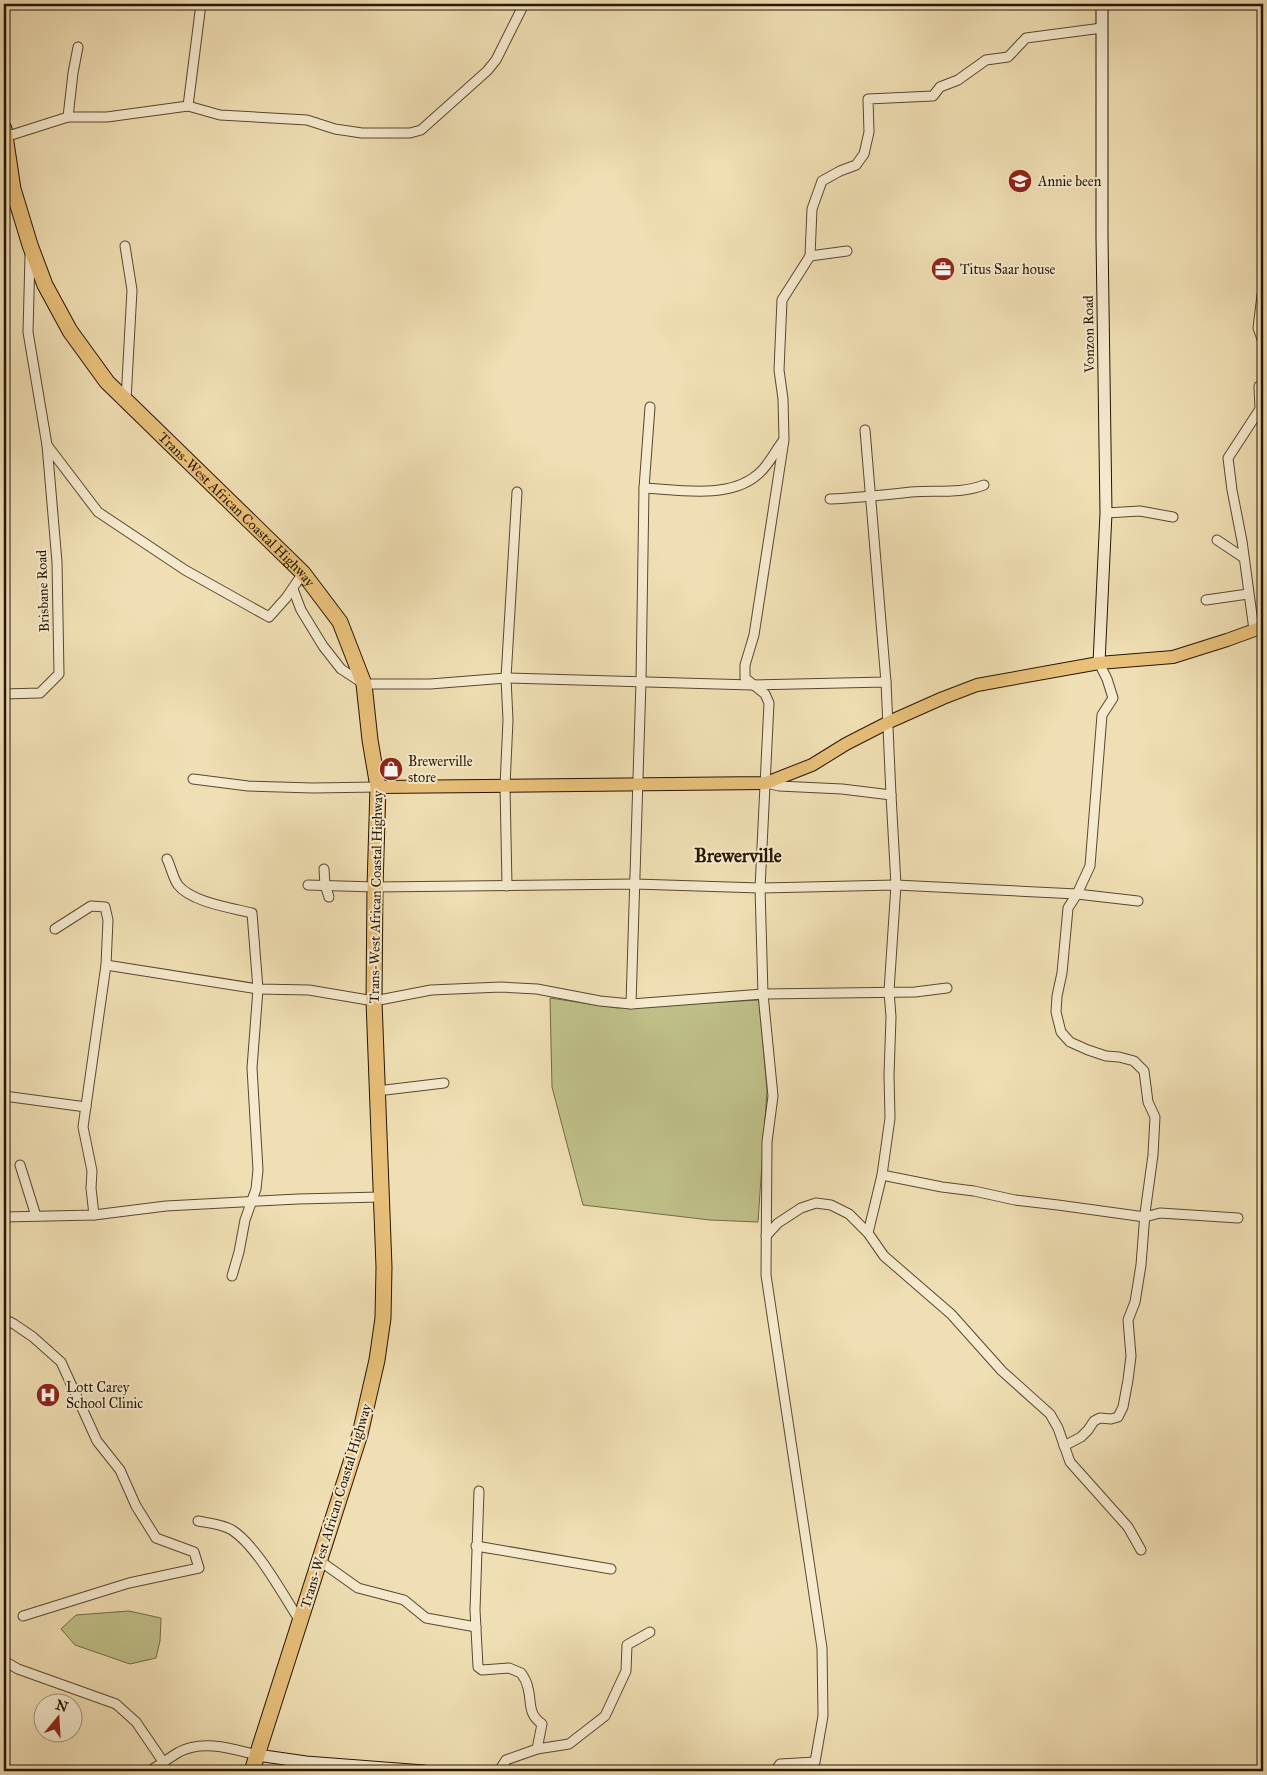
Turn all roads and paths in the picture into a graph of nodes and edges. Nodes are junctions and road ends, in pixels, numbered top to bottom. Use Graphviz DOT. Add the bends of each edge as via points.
graph roads {
  1 [pos="200,4"];
  2 [pos="524,4"];
  3 [pos="1102,4"];
  4 [pos="1102,28"];
  5 [pos="78,47"];
  6 [pos="188,106"];
  7 [pos="68,117"];
  8 [pos="4,133"];
  9 [pos="30,246"];
  10 [pos="125,246"];
  11 [pos="847,251"];
  12 [pos="810,256"];
  13 [pos="1262,295"];
  14 [pos="1263,342"];
  15 [pos="1259,386"];
  16 [pos="126,400"];
  17 [pos="650,408"];
  18 [pos="864,430"];
  19 [pos="784,440"];
  20 [pos="47,445"];
  21 [pos="984,485"];
  22 [pos="644,488"];
  23 [pos="518,492"];
  24 [pos="870,497"];
  25 [pos="830,499"];
  26 [pos="1106,513"];
  27 [pos="1173,517"];
  28 [pos="1217,540"];
  29 [pos="1244,558"];
  30 [pos="303,573"];
  31 [pos="293,589"];
  32 [pos="1248,594"];
  33 [pos="1206,600"];
  34 [pos="1259,628"];
  35 [pos="1099,663"];
  36 [pos="506,678"];
  37 [pos="641,681"];
  38 [pos="886,682"];
  39 [pos="364,684"];
  40 [pos="752,685"];
  41 [pos="4,694"];
  42 [pos="889,722"];
  43 [pos="193,780"];
  44 [pos="766,783"];
  45 [pos="638,784"];
  46 [pos="505,786"];
  47 [pos="378,787"];
  48 [pos="892,795"];
  49 [pos="167,859"];
  50 [pos="324,869"];
  51 [pos="635,884"];
  52 [pos="308,885"];
  53 [pos="325,885"];
  54 [pos="896,885"];
  55 [pos="507,886"];
  56 [pos="375,887"];
  57 [pos="760,888"];
  58 [pos="1077,894"];
  59 [pos="330,897"];
  60 [pos="1138,901"];
  61 [pos="55,929"];
  62 [pos="106,965"];
  63 [pos="947,988"];
  64 [pos="258,989"];
  65 [pos="889,991"];
  66 [pos="762,994"];
  67 [pos="374,1001"];
  68 [pos="631,1004"];
  69 [pos="444,1083"];
  70 [pos="377,1091"];
  71 [pos="4,1096"];
  72 [pos="86,1107"];
  73 [pos="20,1165"];
  74 [pos="882,1175"];
  75 [pos="380,1197"];
  76 [pos="251,1201"];
  77 [pos="94,1215"];
  78 [pos="36,1216"];
  79 [pos="4,1217"];
  80 [pos="1145,1218"];
  81 [pos="1238,1218"];
  82 [pos="868,1233"];
  83 [pos="766,1236"];
  84 [pos="232,1276"];
  85 [pos="4,1320"];
  86 [pos="1064,1446"];
  87 [pos="478,1491"];
  88 [pos="198,1521"];
  89 [pos="476,1546"];
  90 [pos="1141,1550"];
  91 [pos="320,1561"];
  92 [pos="611,1569"];
  93 [pos="23,1616"];
  94 [pos="300,1621"];
  95 [pos="476,1627"];
  96 [pos="650,1632"];
  97 [pos="4,1661"];
  98 [pos="537,1749"];
  99 [pos="257,1755"];
  100 [pos="164,1763"];
  101 [pos="149,1771"];
  102 [pos="252,1771"];
  103 [pos="424,1771"];
  104 [pos="498,1771"];
  105 [pos="775,1771"];
  1 -- 6 [label="street"];
  2 -- 6 [label="street" via="496,60 421,130 410,133 362,132 335,129 308,120 220,115"];
  3 -- 4 [label="street, Vonzon Road"];
  4 -- 12 [label="street" via="1026,38 1008,58 986,60 958,80 940,87 933,96 868,99 869,132 864,154 856,165 822,181 812,209"];
  4 -- 26 [label="street, Vonzon Road"];
  5 -- 7 [label="street"];
  6 -- 7 [label="street" via="107,117"];
  7 -- 8 [label="street"];
  8 -- 9 [label="highway, Trans-West African Coastal Highway" via="13,189"];
  9 -- 16 [label="highway, Trans-West African Coastal Highway" via="45,285 70,331 108,382"];
  9 -- 20 [label="street, Brisbane Road" via="28,332"];
  10 -- 16 [label="street" via="132,290"];
  11 -- 12 [label="street"];
  12 -- 19 [label="street" via="782,300 779,370"];
  13 -- 14 [label="street" via="1258,328"];
  15 -- 29 [label="street" via="1260,409 1228,458"];
  16 -- 30 [label="highway, Trans-West African Coastal Highway"];
  17 -- 22 [label="street"];
  18 -- 24 [label="street"];
  19 -- 22 [label="street" via="759,474 744,484 724,490"];
  19 -- 40 [label="street" via="754,635 745,665 745,678"];
  20 -- 31 [label="street" via="98,512 185,570 268,617"];
  20 -- 41 [label="street, Brisbane Road" via="58,562 59,674 40,693"];
  21 -- 24 [label="street" via="958,491"];
  22 -- 37 [label="street"];
  23 -- 36 [label="street"];
  24 -- 25 [label="street"];
  24 -- 38 [label="street"];
  26 -- 27 [label="street" via="1140,511"];
  26 -- 35 [label="street, Vonzon Road"];
  28 -- 29 [label="street"];
  29 -- 32 [label="street"];
  30 -- 31 [label="street"];
  30 -- 39 [label="highway, Trans-West African Coastal Highway" via="340,622"];
  31 -- 39 [label="street" via="301,610 323,646 341,669"];
  32 -- 33 [label="street"];
  32 -- 34 [label="street"];
  34 -- 35 [label="main road" via="1173,656"];
  35 -- 42 [label="main road" via="977,685"];
  35 -- 58 [label="street" via="1113,698 1102,715 1090,866"];
  36 -- 37 [label="street"];
  36 -- 39 [label="street" via="430,684"];
  36 -- 46 [label="street"];
  37 -- 40 [label="street"];
  37 -- 45 [label="street"];
  38 -- 40 [label="street"];
  38 -- 42 [label="street"];
  39 -- 47 [label="highway, Trans-West African Coastal Highway"];
  40 -- 44 [label="street" via="765,694 769,703"];
  42 -- 44 [label="main road" via="812,765"];
  42 -- 48 [label="street"];
  43 -- 47 [label="street" via="248,786"];
  44 -- 45 [label="main road"];
  44 -- 48 [label="street"];
  44 -- 57 [label="street"];
  45 -- 46 [label="main road"];
  45 -- 51 [label="street"];
  46 -- 47 [label="main road"];
  46 -- 55 [label="street"];
  47 -- 56 [label="highway, Trans-West African Coastal Highway"];
  48 -- 54 [label="street"];
  49 -- 64 [label="street" via="179,886 190,894 252,913"];
  50 -- 53 [label="street"];
  51 -- 55 [label="street"];
  51 -- 57 [label="street"];
  51 -- 68 [label="street"];
  52 -- 53 [label="street"];
  53 -- 56 [label="street"];
  53 -- 59 [label="street"];
  54 -- 57 [label="street"];
  54 -- 58 [label="street"];
  54 -- 65 [label="street"];
  55 -- 56 [label="street"];
  56 -- 67 [label="highway, Trans-West African Coastal Highway"];
  57 -- 66 [label="street"];
  58 -- 60 [label="street"];
  58 -- 80 [label="street" via="1068,908 1056,1012 1061,1032 1070,1042 1106,1056 1134,1061 1144,1071 1148,1102 1155,1117"];
  61 -- 62 [label="street" via="91,906 105,907 108,920"];
  62 -- 64 [label="street"];
  62 -- 72 [label="street"];
  63 -- 65 [label="street"];
  64 -- 67 [label="street" via="309,990"];
  64 -- 76 [label="street" via="252,1068 258,1170"];
  65 -- 66 [label="street"];
  65 -- 74 [label="street" via="890,1118"];
  66 -- 68 [label="street"];
  66 -- 83 [label="street" via="773,1096 767,1142"];
  67 -- 68 [label="street" via="431,990 502,987 537,988"];
  67 -- 70 [label="highway, Trans-West African Coastal Highway"];
  69 -- 70 [label="street"];
  70 -- 75 [label="highway, Trans-West African Coastal Highway"];
  71 -- 72 [label="street"];
  72 -- 77 [label="street" via="83,1127 92,1172"];
  73 -- 78 [label="street"];
  74 -- 80 [label="street" via="1015,1200"];
  74 -- 82 [label="street"];
  75 -- 76 [label="street"];
  75 -- 91 [label="highway, Trans-West African Coastal Highway" via="384,1276 377,1360 360,1434"];
  76 -- 77 [label="street" via="166,1206"];
  76 -- 84 [label="street"];
  77 -- 78 [label="street"];
  78 -- 79 [label="street"];
  80 -- 81 [label="street" via="1160,1213"];
  80 -- 86 [label="street" via="1135,1302 1128,1320 1131,1356 1123,1407 1118,1416 1094,1421 1081,1437"];
  82 -- 83 [label="street" via="849,1214 831,1205 816,1203 778,1222"];
  82 -- 86 [label="street" via="884,1256 951,1314 1002,1371 1050,1414"];
  83 -- 105 [label="street" via="766,1275 821,1640 823,1682 815,1762 780,1764"];
  85 -- 93 [label="street" via="33,1336 61,1362 97,1441 120,1470 136,1506 156,1538 194,1552 199,1568 128,1583"];
  86 -- 90 [label="street" via="1070,1462 1128,1527"];
  87 -- 89 [label="street"];
  88 -- 94 [label="street" via="232,1530 255,1552"];
  89 -- 92 [label="street"];
  89 -- 95 [label="street"];
  91 -- 94 [label="highway, Trans-West African Coastal Highway"];
  91 -- 95 [label="street" via="358,1588 404,1600 426,1618"];
  94 -- 99 [label="highway, Trans-West African Coastal Highway"];
  95 -- 98 [label="street" via="478,1667 482,1670 509,1668 521,1673 528,1687 534,1718 542,1724"];
  96 -- 98 [label="street" via="627,1645 626,1671 605,1716 569,1744"];
  97 -- 100 [label="street" via="116,1704 136,1722"];
  98 -- 104 [label="street" via="506,1760"];
  99 -- 100 [label="street" via="220,1746 202,1746 180,1751"];
  99 -- 102 [label="highway, Trans-West African Coastal Highway"];
  99 -- 103 [label="street"];
  100 -- 101 [label="street"];
}
